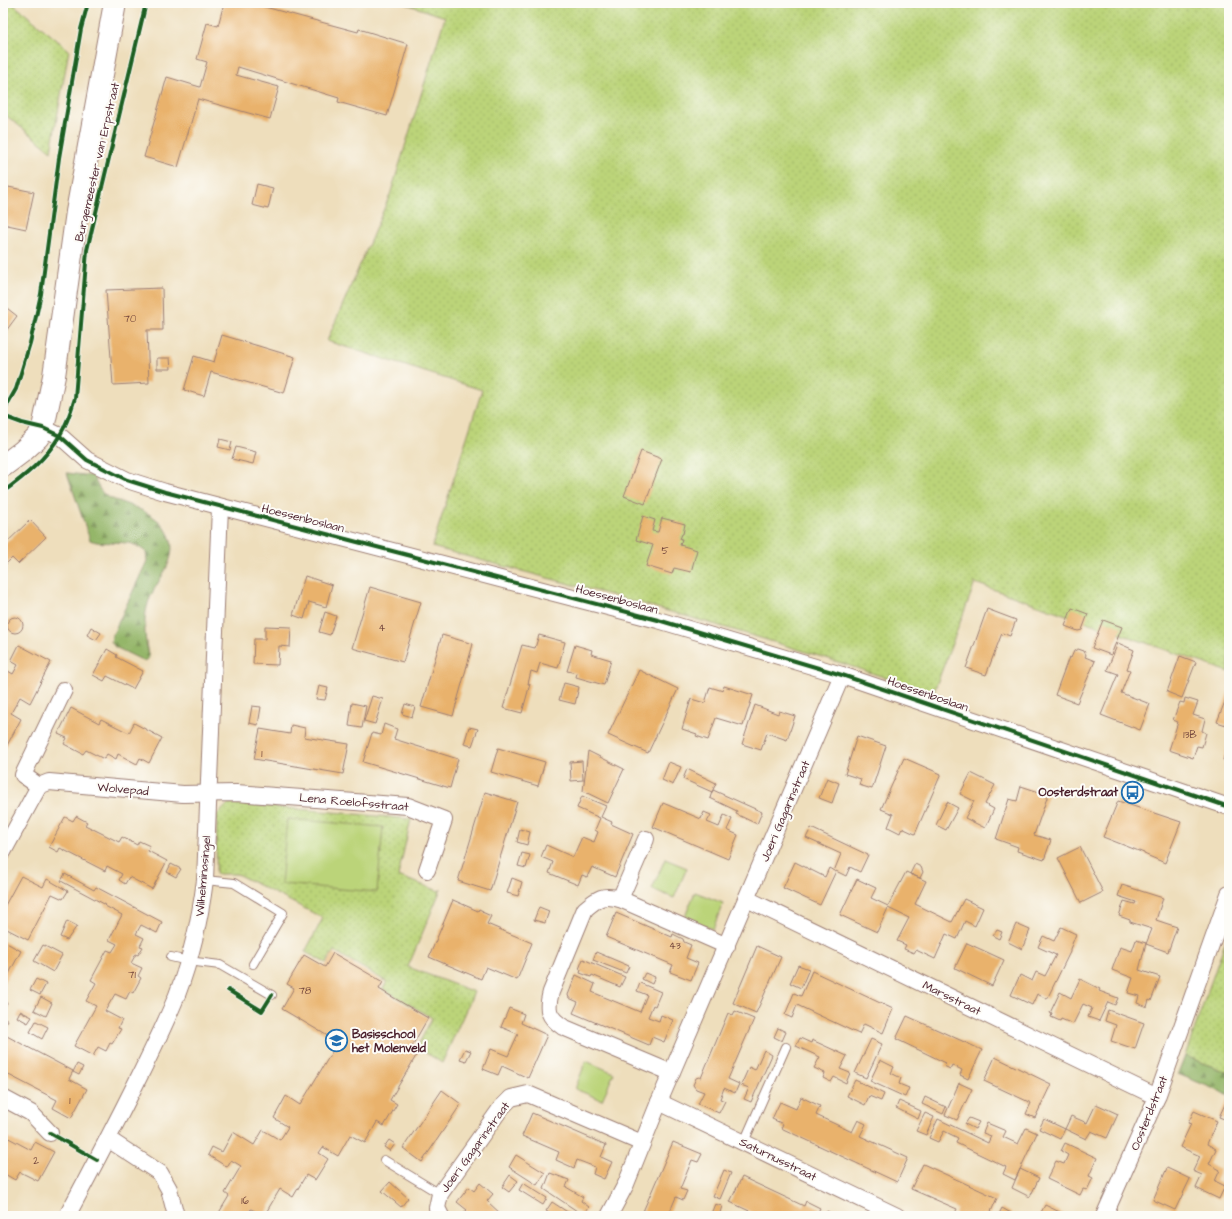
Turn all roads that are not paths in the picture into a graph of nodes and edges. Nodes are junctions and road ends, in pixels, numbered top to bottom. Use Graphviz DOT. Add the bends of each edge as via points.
graph roads {
  1 [pos="115,3"];
  2 [pos="43,428"];
  3 [pos="3,466"];
  4 [pos="220,507"];
  5 [pos="842,675"];
  6 [pos="64,690"];
  7 [pos="39,786"];
  8 [pos="209,793"];
  9 [pos="1229,807"];
  10 [pos="646,839"];
  11 [pos="3,852"];
  12 [pos="427,870"];
  13 [pos="205,880"];
  14 [pos="1229,894"];
  15 [pos="620,899"];
  16 [pos="747,899"];
  17 [pos="727,946"];
  18 [pos="171,957"];
  19 [pos="188,962"];
  20 [pos="253,964"];
  21 [pos="272,995"];
  22 [pos="786,1047"];
  23 [pos="672,1073"];
  24 [pos="1157,1097"];
  25 [pos="3,1098"];
  26 [pos="659,1102"];
  27 [pos="50,1133"];
  28 [pos="108,1140"];
  29 [pos="744,1142"];
  30 [pos="642,1143"];
  31 [pos="384,1160"];
  32 [pos="440,1194"];
  33 [pos="67,1216"];
  34 [pos="176,1216"];
  35 [pos="441,1216"];
  36 [pos="609,1216"];
  37 [pos="897,1216"];
  38 [pos="1104,1216"];
  1 -- 2 [label="street, Burgemeester van Erpstraat" via="77,212 54,376"];
  2 -- 3 [label="street, Burgemeester van Erpstraat" via="23,452"];
  2 -- 4 [label="street, Hoessenboslaan" via="60,436 87,460 127,480"];
  4 -- 5 [label="street, Hoessenboslaan" via="658,620"];
  4 -- 8 [label="street, Wilhelminasingel"];
  5 -- 9 [label="street, Hoessenboslaan"];
  5 -- 16 [label="street, Joeri Gagarinstraat"];
  6 -- 7 [label="street" via="23,775"];
  7 -- 8 [label="street, Wolvepad" via="49,782 183,794"];
  7 -- 11 [label="street"];
  8 -- 12 [label="street, Lena Roelofsstraat" via="408,806 444,820"];
  8 -- 13 [label="street, Wilhelminasingel"];
  10 -- 15 [label="street"];
  13 -- 19 [label="street, Wilhelminasingel" via="200,914"];
  13 -- 20 [label="lane" via="234,883 283,913"];
  14 -- 24 [label="street, Oosterdstraat"];
  15 -- 17 [label="street"];
  15 -- 23 [label="street" via="608,896 596,899 585,908 550,992 549,1014 563,1027"];
  16 -- 17 [label="street, Joeri Gagarinstraat"];
  16 -- 24 [label="street, Marsstraat"];
  17 -- 23 [label="street, Joeri Gagarinstraat"];
  18 -- 19 [label="lane"];
  19 -- 21 [label="lane" via="220,965"];
  19 -- 28 [label="street, Wilhelminasingel" via="158,1037"];
  22 -- 29 [label="lane"];
  23 -- 26 [label="street, Joeri Gagarinstraat"];
  24 -- 38 [label="street, Oosterdstraat"];
  25 -- 27 [label="street" via="31,1113"];
  26 -- 29 [label="street, Saturnusstraat"];
  26 -- 30 [label="street, Joeri Gagarinstraat"];
  28 -- 33 [label="street, Wilhelminasingel"];
  28 -- 34 [label="street" via="160,1173 169,1188"];
  29 -- 37 [label="street, Saturnusstraat"];
  30 -- 32 [label="street, Joeri Gagarinstraat" via="528,1094 511,1098 501,1108"];
  30 -- 36 [label="street, Joeri Gagarinstraat" via="626,1184"];
  31 -- 32 [label="lane"];
  32 -- 35 [label="street, Joeri Gagarinstraat" via="437,1208"];
}
